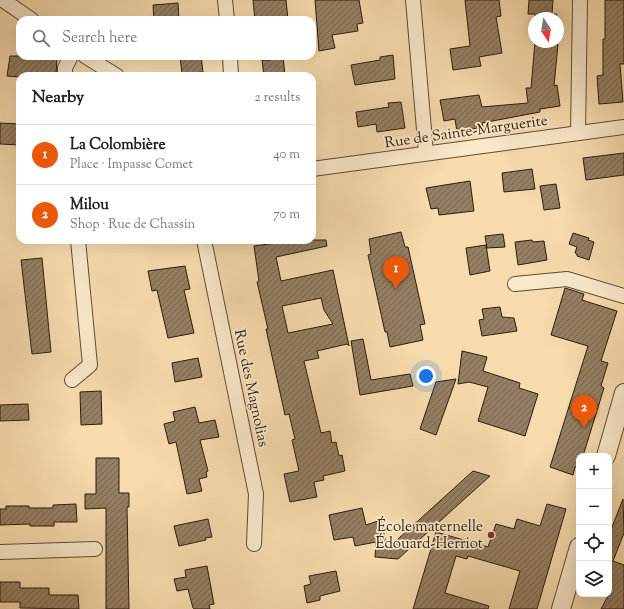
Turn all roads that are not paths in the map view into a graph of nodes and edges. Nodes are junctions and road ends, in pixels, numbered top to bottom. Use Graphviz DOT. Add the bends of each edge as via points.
graph roads {
  1 [pos="3,0"];
  2 [pos="225,0"];
  3 [pos="413,0"];
  4 [pos="580,0"];
  5 [pos="26,16"];
  6 [pos="227,16"];
  7 [pos="69,60"];
  8 [pos="91,60"];
  9 [pos="230,60"];
  10 [pos="65,72"];
  11 [pos="111,72"];
  12 [pos="231,72"];
  13 [pos="624,127"];
  14 [pos="578,133"];
  15 [pos="426,154"];
  16 [pos="316,169"];
  17 [pos="78,244"];
  18 [pos="205,244"];
  19 [pos="515,284"];
  20 [pos="624,296"];
  21 [pos="72,380"];
  22 [pos="624,393"];
  23 [pos="607,453"];
  24 [pos="254,544"];
  25 [pos="95,549"];
  26 [pos="0,552"];
  27 [pos="576,557"];
  28 [pos="561,609"];
  1 -- 5 [label="street"];
  2 -- 6 [label="street"];
  3 -- 15 [label="street"];
  4 -- 14 [label="street"];
  7 -- 10 [label="street"];
  8 -- 11 [label="street"];
  9 -- 12 [label="street"];
  13 -- 14 [label="street, Rue de Sainte-Marguerite"];
  14 -- 15 [label="street, Rue de Sainte-Marguerite"];
  15 -- 16 [label="street, Rue de Sainte-Marguerite"];
  17 -- 21 [label="street" via="90,365"];
  18 -- 24 [label="street, Rue des Magnolias" via="256,494"];
  19 -- 20 [label="street" via="567,279"];
  22 -- 23 [label="street"];
  25 -- 26 [label="street"];
  27 -- 28 [label="street"];
}
